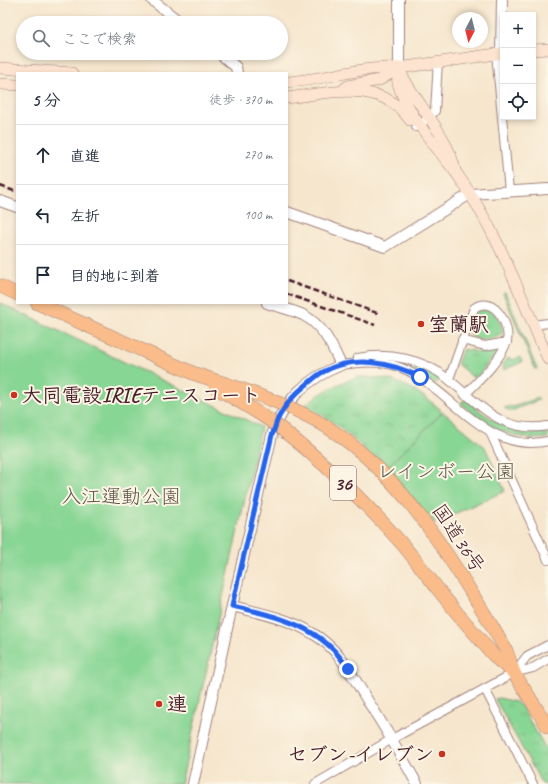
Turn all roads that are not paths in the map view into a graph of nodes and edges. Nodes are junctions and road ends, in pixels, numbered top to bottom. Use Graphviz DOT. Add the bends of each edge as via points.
graph roads {
  1 [pos="152,0"];
  2 [pos="399,0"];
  3 [pos="502,0"];
  4 [pos="172,16"];
  5 [pos="500,48"];
  6 [pos="548,48"];
  7 [pos="536,50"];
  8 [pos="500,53"];
  9 [pos="228,60"];
  10 [pos="438,62"];
  11 [pos="0,68"];
  12 [pos="399,68"];
  13 [pos="58,72"];
  14 [pos="237,72"];
  15 [pos="288,82"];
  16 [pos="0,84"];
  17 [pos="502,84"];
  18 [pos="16,85"];
  19 [pos="342,92"];
  20 [pos="288,98"];
  21 [pos="422,123"];
  22 [pos="456,173"];
  23 [pos="548,189"];
  24 [pos="509,191"];
  25 [pos="470,194"];
  26 [pos="0,201"];
  27 [pos="16,207"];
  28 [pos="288,212"];
  29 [pos="0,286"];
  30 [pos="16,294"];
  31 [pos="39,304"];
  32 [pos="270,304"];
  33 [pos="533,324"];
  34 [pos="548,324"];
  35 [pos="462,340"];
  36 [pos="508,342"];
  37 [pos="548,359"];
  38 [pos="341,365"];
  39 [pos="195,374"];
  40 [pos="449,379"];
  41 [pos="465,395"];
  42 [pos="548,426"];
  43 [pos="490,432"];
  44 [pos="548,441"];
  45 [pos="548,560"];
  46 [pos="232,606"];
  47 [pos="548,645"];
  48 [pos="548,659"];
  49 [pos="514,673"];
  50 [pos="484,689"];
  51 [pos="548,728"];
  52 [pos="392,739"];
  53 [pos="193,784"];
  54 [pos="315,784"];
  55 [pos="417,784"];
  56 [pos="534,784"];
  1 -- 4 [label="street"];
  2 -- 12 [label="street"];
  3 -- 5 [label="street"];
  6 -- 7 [label="main road"];
  8 -- 10 [label="main road"];
  9 -- 14 [label="street" via="236,67"];
  10 -- 12 [label="main road"];
  10 -- 21 [label="street" via="435,112"];
  11 -- 13 [label="main road"];
  12 -- 15 [label="main road" via="382,67"];
  12 -- 19 [label="main road" via="379,80 348,86"];
  12 -- 21 [label="main road"];
  16 -- 18 [label="main road"];
  17 -- 24 [label="street"];
  19 -- 20 [label="main road"];
  19 -- 21 [label="main road" via="368,92 391,100"];
  21 -- 22 [label="main road" via="452,155"];
  21 -- 22 [label="main road" via="441,163"];
  22 -- 25 [label="main road"];
  23 -- 24 [label="street"];
  24 -- 25 [label="street"];
  25 -- 28 [label="street" via="385,247"];
  25 -- 33 [label="main road" via="499,246"];
  26 -- 27 [label="street"];
  29 -- 30 [label="highway"];
  31 -- 39 [label="highway, 国道36号 / 36"];
  32 -- 38 [label="street" via="304,315 317,325 329,340"];
  33 -- 34 [label="street"];
  33 -- 37 [label="main road"];
  35 -- 36 [label="street" via="485,346"];
  35 -- 36 [label="street" via="474,308 487,304 498,312 507,331"];
  35 -- 40 [label="street"];
  36 -- 41 [label="street" via="499,358"];
  38 -- 40 [label="street" via="360,358 401,358 427,366"];
  38 -- 43 [label="street" via="360,362 380,363 405,370 420,377"];
  38 -- 46 [label="street" via="322,372 302,389 279,415 272,435"];
  39 -- 49 [label="highway, 国道36号 / 36, bridge" via="284,431 330,471 404,546 439,592 496,658"];
  39 -- 49 [label="highway, 国道36号 / 36, bridge" via="292,410 327,427 350,444 396,486 449,554 506,650"];
  40 -- 41 [label="street"];
  41 -- 42 [label="street" via="485,411 510,424 526,428"];
  43 -- 44 [label="street" via="517,441"];
  43 -- 45 [label="street"];
  46 -- 52 [label="street" via="296,624 327,644 341,657"];
  46 -- 53 [label="street"];
  47 -- 49 [label="street" via="527,656"];
  48 -- 49 [label="street" via="533,668"];
  49 -- 50 [label="street"];
  49 -- 51 [label="highway, 国道36号 / 36"];
  50 -- 52 [label="street"];
  50 -- 56 [label="street"];
  52 -- 54 [label="street"];
  52 -- 55 [label="street"];
}
